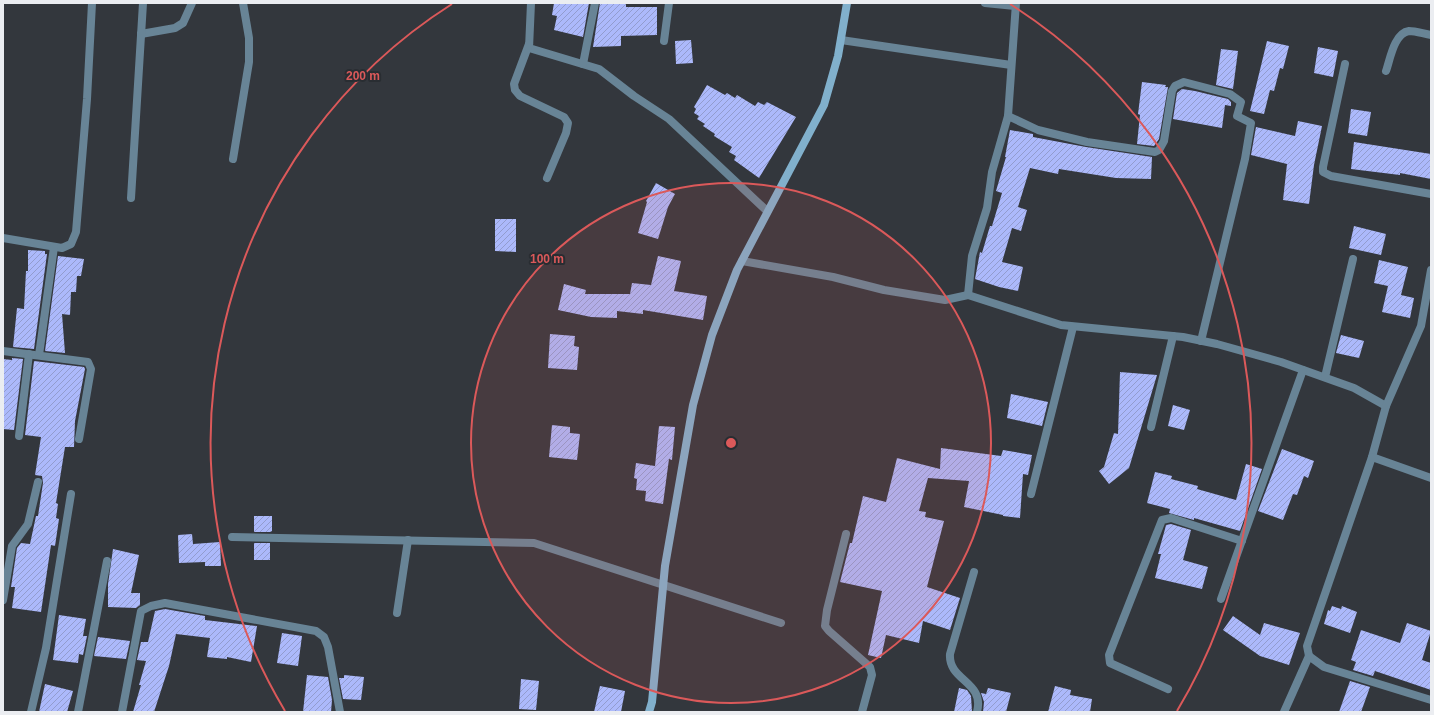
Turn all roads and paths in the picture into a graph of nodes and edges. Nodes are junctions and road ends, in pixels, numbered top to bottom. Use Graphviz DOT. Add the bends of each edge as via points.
graph roads {
  1 [pos="92,3"];
  2 [pos="142,3"];
  3 [pos="192,3"];
  4 [pos="242,3"];
  5 [pos="530,3"];
  6 [pos="595,3"];
  7 [pos="669,3"];
  8 [pos="847,3"];
  9 [pos="985,3"];
  10 [pos="1016,5"];
  11 [pos="141,34"];
  12 [pos="1431,35"];
  13 [pos="841,40"];
  14 [pos="664,41"];
  15 [pos="529,44"];
  16 [pos="583,64"];
  17 [pos="1345,64"];
  18 [pos="1011,65"];
  19 [pos="1386,71"];
  20 [pos="1008,116"];
  21 [pos="233,160"];
  22 [pos="547,178"];
  23 [pos="1431,194"];
  24 [pos="131,198"];
  25 [pos="767,211"];
  26 [pos="3,238"];
  27 [pos="54,247"];
  28 [pos="1353,258"];
  29 [pos="742,261"];
  30 [pos="1431,270"];
  31 [pos="968,296"];
  32 [pos="1073,326"];
  33 [pos="1173,336"];
  34 [pos="1201,341"];
  35 [pos="3,351"];
  36 [pos="29,354"];
  37 [pos="40,355"];
  38 [pos="1303,370"];
  39 [pos="1325,377"];
  40 [pos="1386,406"];
  41 [pos="1151,427"];
  42 [pos="19,436"];
  43 [pos="80,439"];
  44 [pos="1372,457"];
  45 [pos="1431,478"];
  46 [pos="38,482"];
  47 [pos="71,494"];
  48 [pos="1031,494"];
  49 [pos="846,534"];
  50 [pos="232,537"];
  51 [pos="408,540"];
  52 [pos="1242,541"];
  53 [pos="107,561"];
  54 [pos="6,562"];
  55 [pos="974,572"];
  56 [pos="663,586"];
  57 [pos="1221,599"];
  58 [pos="3,600"];
  59 [pos="397,613"];
  60 [pos="781,623"];
  61 [pos="1309,656"];
  62 [pos="1168,690"];
  63 [pos="1431,700"];
  64 [pos="31,712"];
  65 [pos="78,712"];
  66 [pos="122,712"];
  67 [pos="340,712"];
  68 [pos="649,712"];
  69 [pos="862,712"];
  70 [pos="977,712"];
  71 [pos="1284,712"];
  1 -- 27 [label="street" via="76,232 67,247"];
  2 -- 11 [label="street"];
  3 -- 11 [label="street" via="183,23 174,28"];
  4 -- 21 [label="street" via="249,38 249,62"];
  5 -- 15 [label="street"];
  6 -- 16 [label="street"];
  7 -- 14 [label="street"];
  8 -- 13 [label="street"];
  9 -- 10 [label="street"];
  10 -- 18 [label="street"];
  11 -- 24 [label="street"];
  12 -- 19 [label="street" via="1408,31 1402,35 1395,43"];
  13 -- 18 [label="street"];
  13 -- 25 [label="street" via="824,105"];
  15 -- 16 [label="street" via="529,48"];
  15 -- 22 [label="street" via="514,84 515,90 520,96 564,117 568,124"];
  16 -- 25 [label="street" via="599,69 669,119"];
  17 -- 23 [label="street" via="1323,172 1331,176"];
  18 -- 20 [label="street"];
  20 -- 31 [label="street" via="992,172 987,208 972,256"];
  20 -- 34 [label="street" via="1038,130 1087,142 1155,152 1164,140 1172,91 1179,83 1184,82 1230,94 1241,102 1237,116 1251,123 1245,159"];
  25 -- 29 [label="street"];
  26 -- 27 [label="street"];
  27 -- 37 [label="street"];
  28 -- 39 [label="street"];
  29 -- 31 [label="street" via="945,300"];
  29 -- 56 [label="street" via="712,335 693,405"];
  30 -- 40 [label="street" via="1421,326"];
  31 -- 32 [label="street" via="1061,325"];
  32 -- 33 [label="street"];
  32 -- 48 [label="street"];
  33 -- 34 [label="street"];
  33 -- 41 [label="street"];
  34 -- 38 [label="street"];
  35 -- 36 [label="street"];
  36 -- 37 [label="street"];
  36 -- 42 [label="street"];
  37 -- 43 [label="street" via="84,360 90,364"];
  38 -- 39 [label="street"];
  38 -- 52 [label="street"];
  39 -- 40 [label="street" via="1354,388"];
  40 -- 44 [label="street"];
  44 -- 45 [label="street"];
  44 -- 61 [label="street" via="1307,646"];
  46 -- 54 [label="street" via="28,524 12,546"];
  47 -- 64 [label="street" via="46,648"];
  49 -- 69 [label="street" via="825,626 870,667 872,675"];
  50 -- 51 [label="street"];
  51 -- 56 [label="street" via="534,543"];
  51 -- 59 [label="street"];
  52 -- 57 [label="street"];
  52 -- 62 [label="street" via="1171,518 1162,520 1110,655 1110,663"];
  53 -- 65 [label="street"];
  54 -- 58 [label="street"];
  55 -- 70 [label="street" via="949,662 951,668 973,688 978,698"];
  56 -- 60 [label="street"];
  56 -- 68 [label="street"];
  61 -- 63 [label="street" via="1324,667"];
  61 -- 71 [label="street"];
  66 -- 67 [label="street" via="141,611 165,603 316,630 324,637 328,647"];
}
